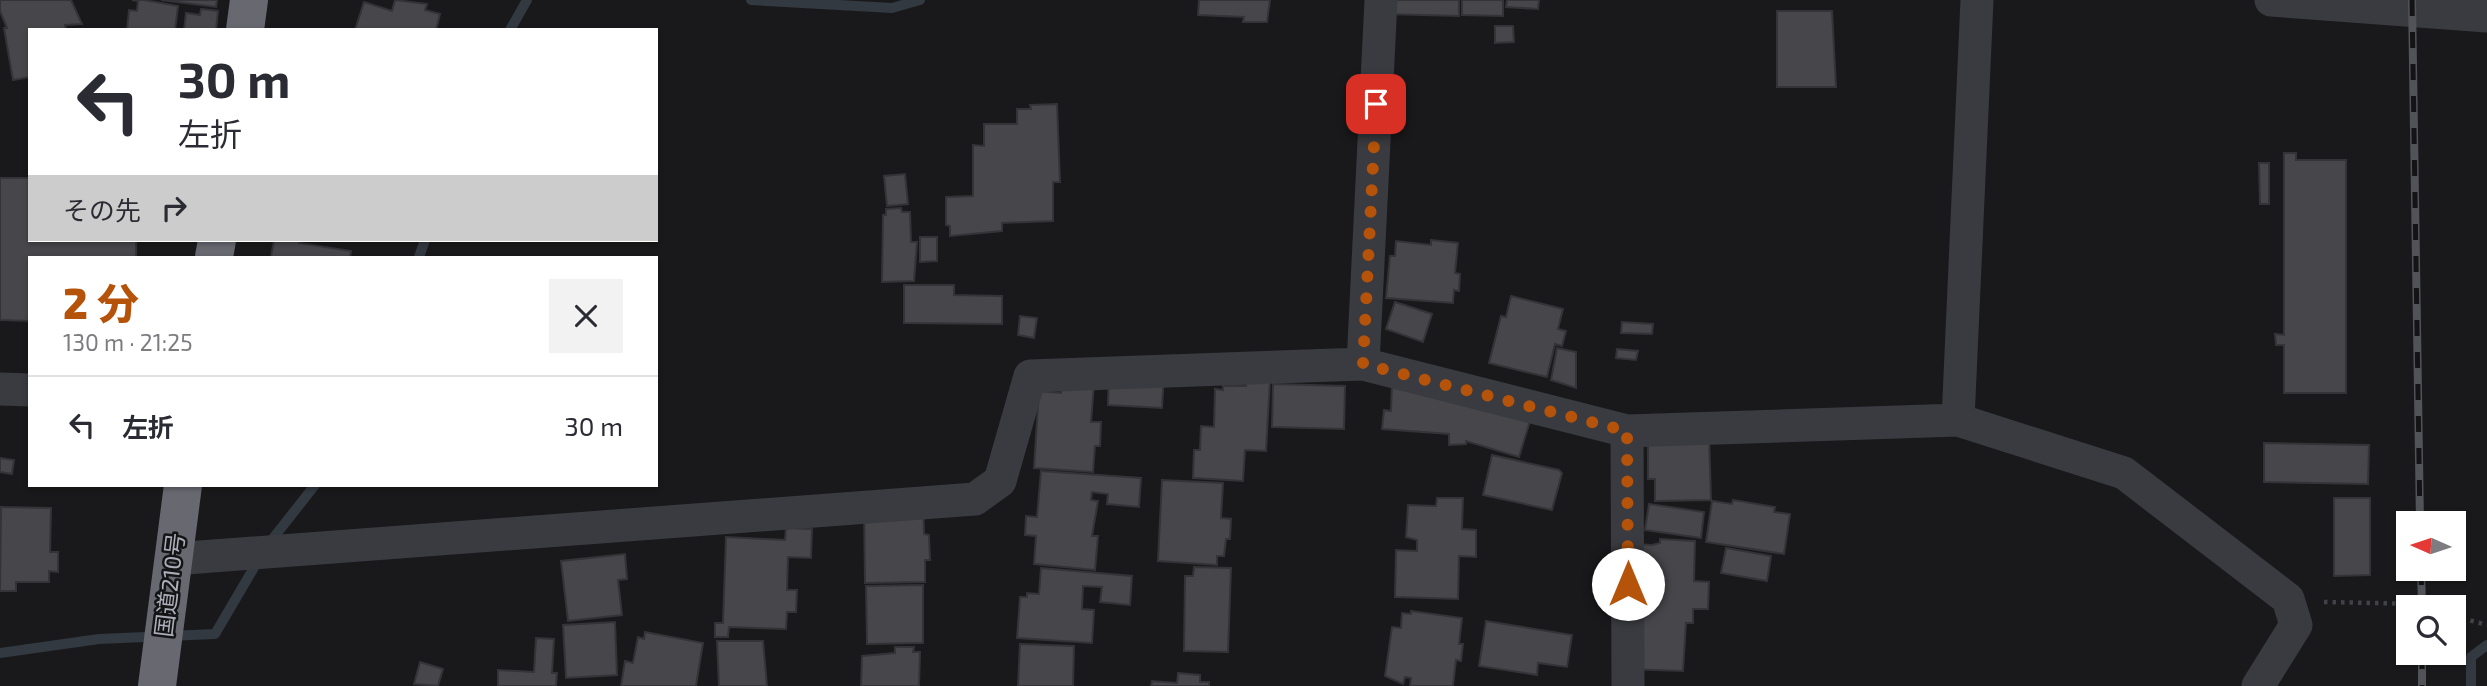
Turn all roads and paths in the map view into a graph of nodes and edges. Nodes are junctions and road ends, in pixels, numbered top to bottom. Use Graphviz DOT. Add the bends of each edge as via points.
graph roads {
  1 [pos="249,0"];
  2 [pos="1381,0"];
  3 [pos="1977,0"];
  4 [pos="2271,0"];
  5 [pos="2487,16"];
  6 [pos="245,28"];
  7 [pos="1363,364"];
  8 [pos="0,389"];
  9 [pos="28,390"];
  10 [pos="1958,420"];
  11 [pos="1627,431"];
  12 [pos="183,487"];
  13 [pos="172,573"];
  14 [pos="2288,599"];
  15 [pos="2396,604"];
  16 [pos="2466,619"];
  17 [pos="2487,625"];
  18 [pos="157,686"];
  19 [pos="1628,686"];
  20 [pos="2259,686"];
  1 -- 6 [label="highway"];
  2 -- 7 [label="street"];
  3 -- 10 [label="street"];
  4 -- 5 [label="street"];
  7 -- 11 [label="street"];
  7 -- 13 [label="street" via="1030,376 1000,481 975,499"];
  8 -- 9 [label="street"];
  10 -- 11 [label="street"];
  10 -- 14 [label="street" via="2124,473"];
  11 -- 19 [label="street"];
  12 -- 13 [label="highway, 国道210号"];
  13 -- 18 [label="highway, 国道210号"];
  14 -- 15 [label="path"];
  14 -- 20 [label="street" via="2296,625"];
  16 -- 17 [label="path"];
}
